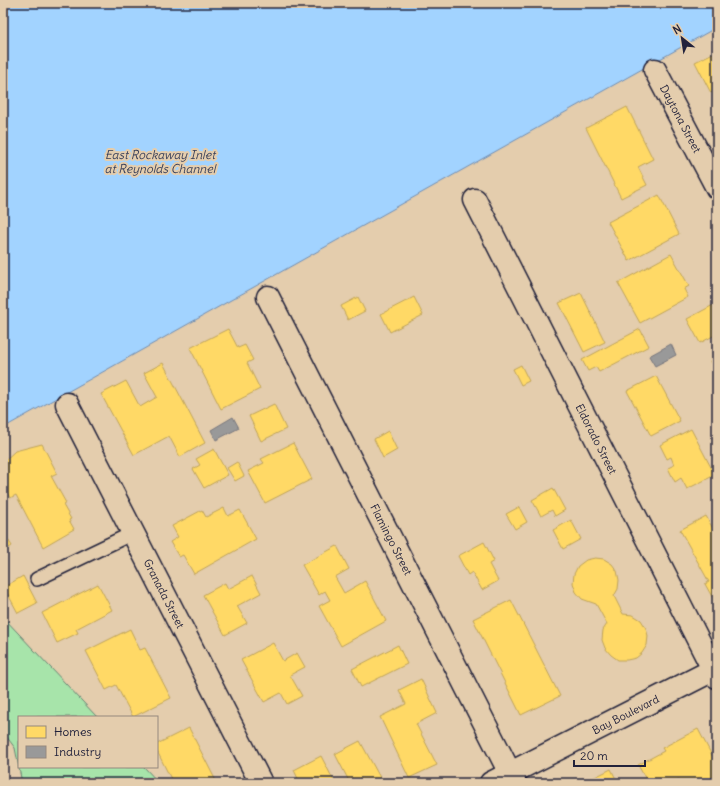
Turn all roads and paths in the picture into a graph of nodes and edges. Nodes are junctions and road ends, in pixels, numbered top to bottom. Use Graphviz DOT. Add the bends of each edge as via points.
graph roads {
  1 [pos="655,70"];
  2 [pos="717,188"];
  3 [pos="475,200"];
  4 [pos="268,297"];
  5 [pos="67,404"];
  6 [pos="133,533"];
  7 [pos="37,580"];
  8 [pos="716,672"];
  9 [pos="505,780"];
  10 [pos="261,783"];
  1 -- 2 [label="street, Daytona Street"];
  3 -- 8 [label="street, Eldorado Street"];
  4 -- 9 [label="street, Flamingo Street"];
  5 -- 6 [label="street, Granada Street"];
  6 -- 7 [label="lane"];
  6 -- 10 [label="street, Granada Street"];
  8 -- 9 [label="street, Bay Boulevard"];
}
